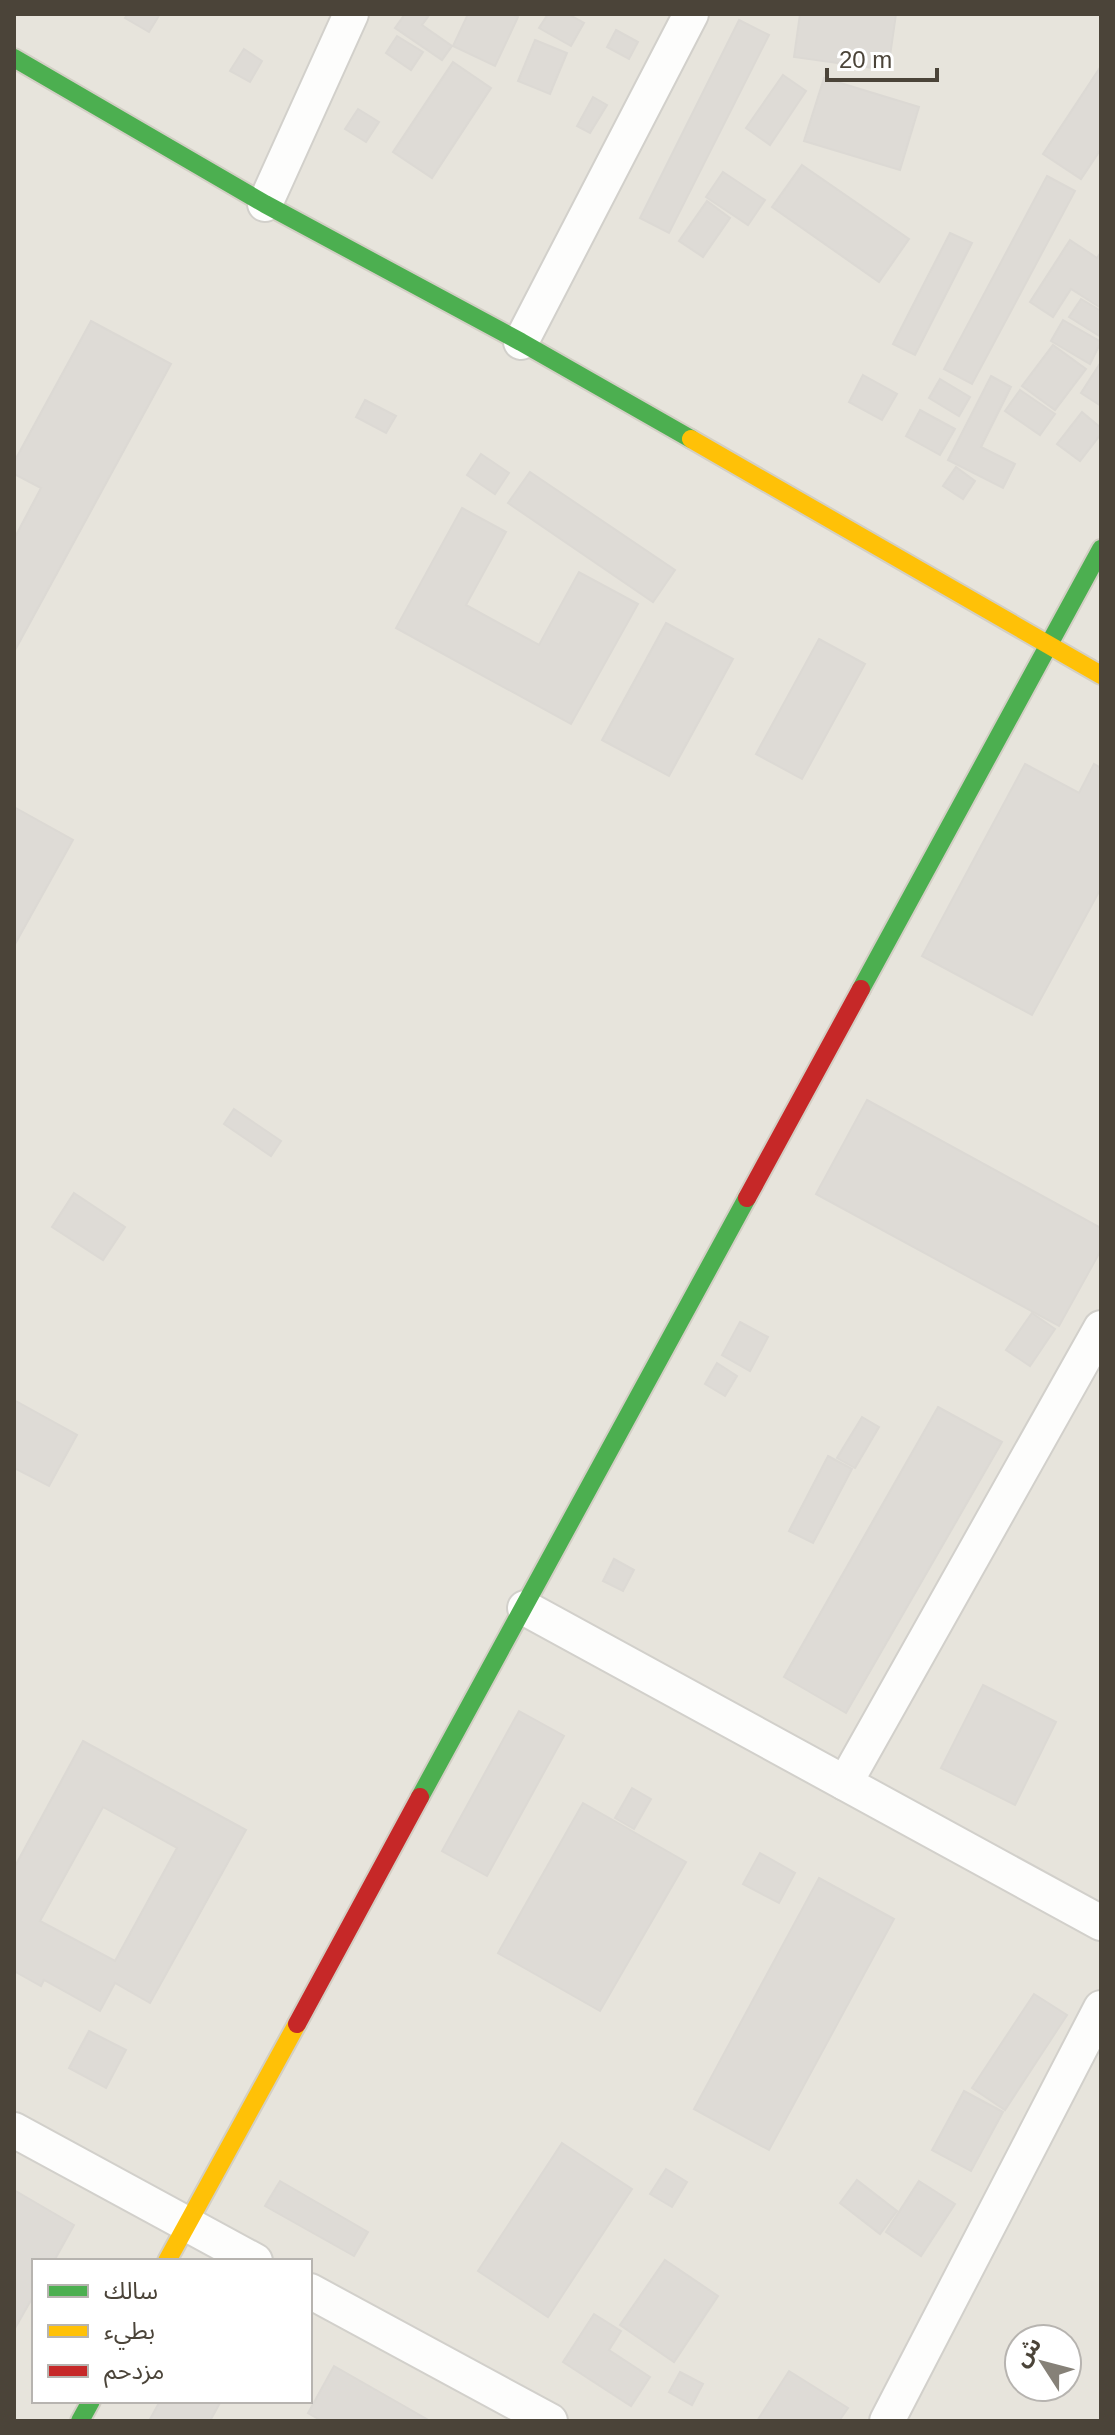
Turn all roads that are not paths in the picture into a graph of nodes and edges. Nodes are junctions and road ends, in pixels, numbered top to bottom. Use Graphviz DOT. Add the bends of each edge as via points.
graph roads {
  1 [pos="351,14"];
  2 [pos="691,14"];
  3 [pos="14,58"];
  4 [pos="265,204"];
  5 [pos="521,342"];
  6 [pos="1101,549"];
  7 [pos="1049,643"];
  8 [pos="1101,675"];
  9 [pos="1101,1328"];
  10 [pos="525,1608"];
  11 [pos="845,1783"];
  12 [pos="1101,1923"];
  13 [pos="1101,2008"];
  14 [pos="14,2130"];
  15 [pos="187,2224"];
  16 [pos="168,2259"];
  17 [pos="251,2259"];
  18 [pos="312,2292"];
  19 [pos="90,2403"];
  20 [pos="80,2421"];
  21 [pos="550,2421"];
  22 [pos="887,2421"];
  1 -- 4 [label="street"];
  2 -- 5 [label="street"];
  3 -- 4 [label="street"];
  4 -- 5 [label="street"];
  5 -- 7 [label="street"];
  6 -- 7 [label="street"];
  7 -- 8 [label="street"];
  7 -- 10 [label="street"];
  9 -- 11 [label="street"];
  10 -- 11 [label="street"];
  10 -- 15 [label="street"];
  11 -- 12 [label="street"];
  13 -- 22 [label="street"];
  14 -- 15 [label="street"];
  15 -- 16 [label="street"];
  15 -- 17 [label="street"];
  18 -- 21 [label="street"];
  19 -- 20 [label="street"];
}
